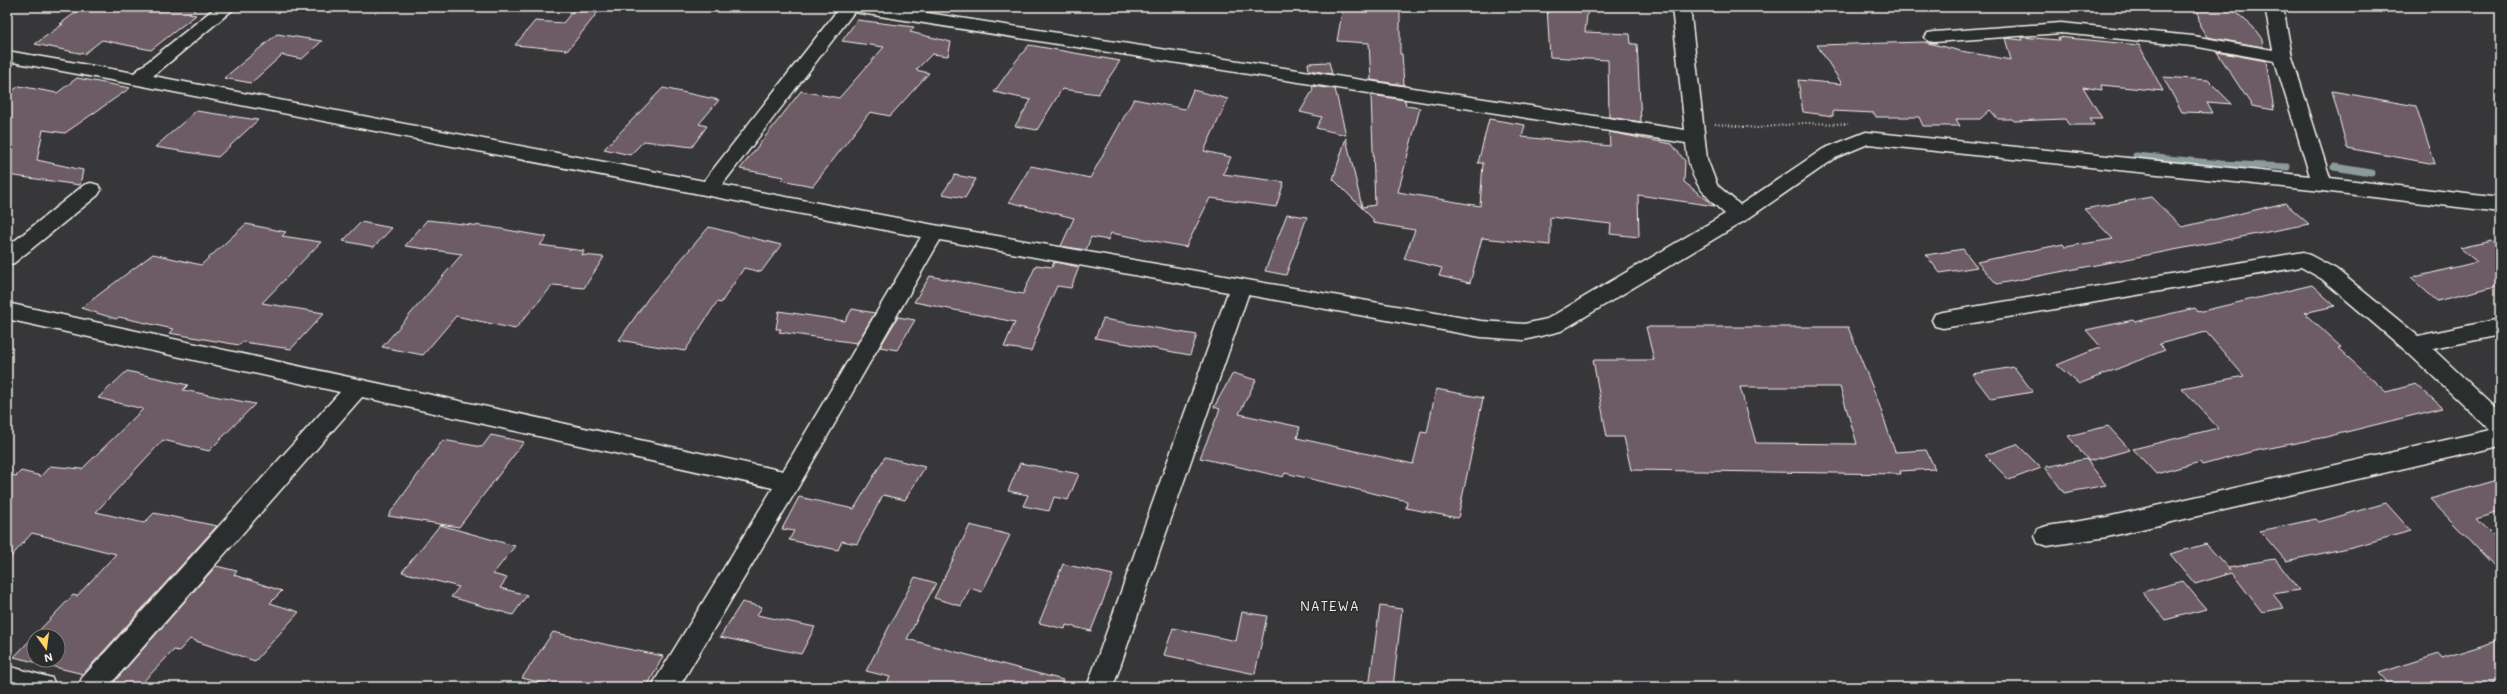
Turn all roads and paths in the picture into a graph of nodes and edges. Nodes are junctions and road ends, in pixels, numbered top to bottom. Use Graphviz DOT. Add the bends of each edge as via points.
graph roads {
  1 [pos="227,7"];
  2 [pos="849,7"];
  3 [pos="856,7"];
  4 [pos="1681,7"];
  5 [pos="2274,7"];
  6 [pos="1934,37"];
  7 [pos="7,56"];
  8 [pos="2283,57"];
  9 [pos="138,79"];
  10 [pos="1694,138"];
  11 [pos="2322,184"];
  12 [pos="708,189"];
  13 [pos="91,190"];
  14 [pos="2500,205"];
  15 [pos="1740,215"];
  16 [pos="934,232"];
  17 [pos="7,258"];
  18 [pos="1240,287"];
  19 [pos="7,311"];
  20 [pos="1942,320"];
  21 [pos="2500,327"];
  22 [pos="2414,345"];
  23 [pos="358,387"];
  24 [pos="2500,426"];
  25 [pos="2500,438"];
  26 [pos="789,482"];
  27 [pos="2047,536"];
  28 [pos="7,678"];
  29 [pos="43,687"];
  30 [pos="91,687"];
  31 [pos="664,687"];
  32 [pos="1100,687"];
  1 -- 9 [label="street"];
  2 -- 12 [label="street"];
  3 -- 10 [label="street"];
  4 -- 10 [label="street"];
  5 -- 8 [label="street"];
  6 -- 8 [label="street" via="2060,28 2193,41"];
  7 -- 9 [label="street"];
  8 -- 11 [label="street"];
  9 -- 12 [label="street"];
  10 -- 15 [label="street" via="1697,159 1709,188"];
  11 -- 14 [label="street"];
  11 -- 15 [label="street" via="1866,138 1830,153"];
  12 -- 16 [label="street"];
  13 -- 17 [label="street"];
  15 -- 18 [label="street" via="1553,325 1524,332 1481,329"];
  16 -- 18 [label="street"];
  16 -- 26 [label="street"];
  18 -- 32 [label="street"];
  19 -- 23 [label="street"];
  20 -- 22 [label="street" via="2304,260 2329,274"];
  21 -- 22 [label="street"];
  22 -- 24 [label="street"];
  23 -- 26 [label="street"];
  23 -- 30 [label="street"];
  25 -- 27 [label="street" via="2107,527"];
  26 -- 31 [label="street"];
  28 -- 29 [label="street"];
}
